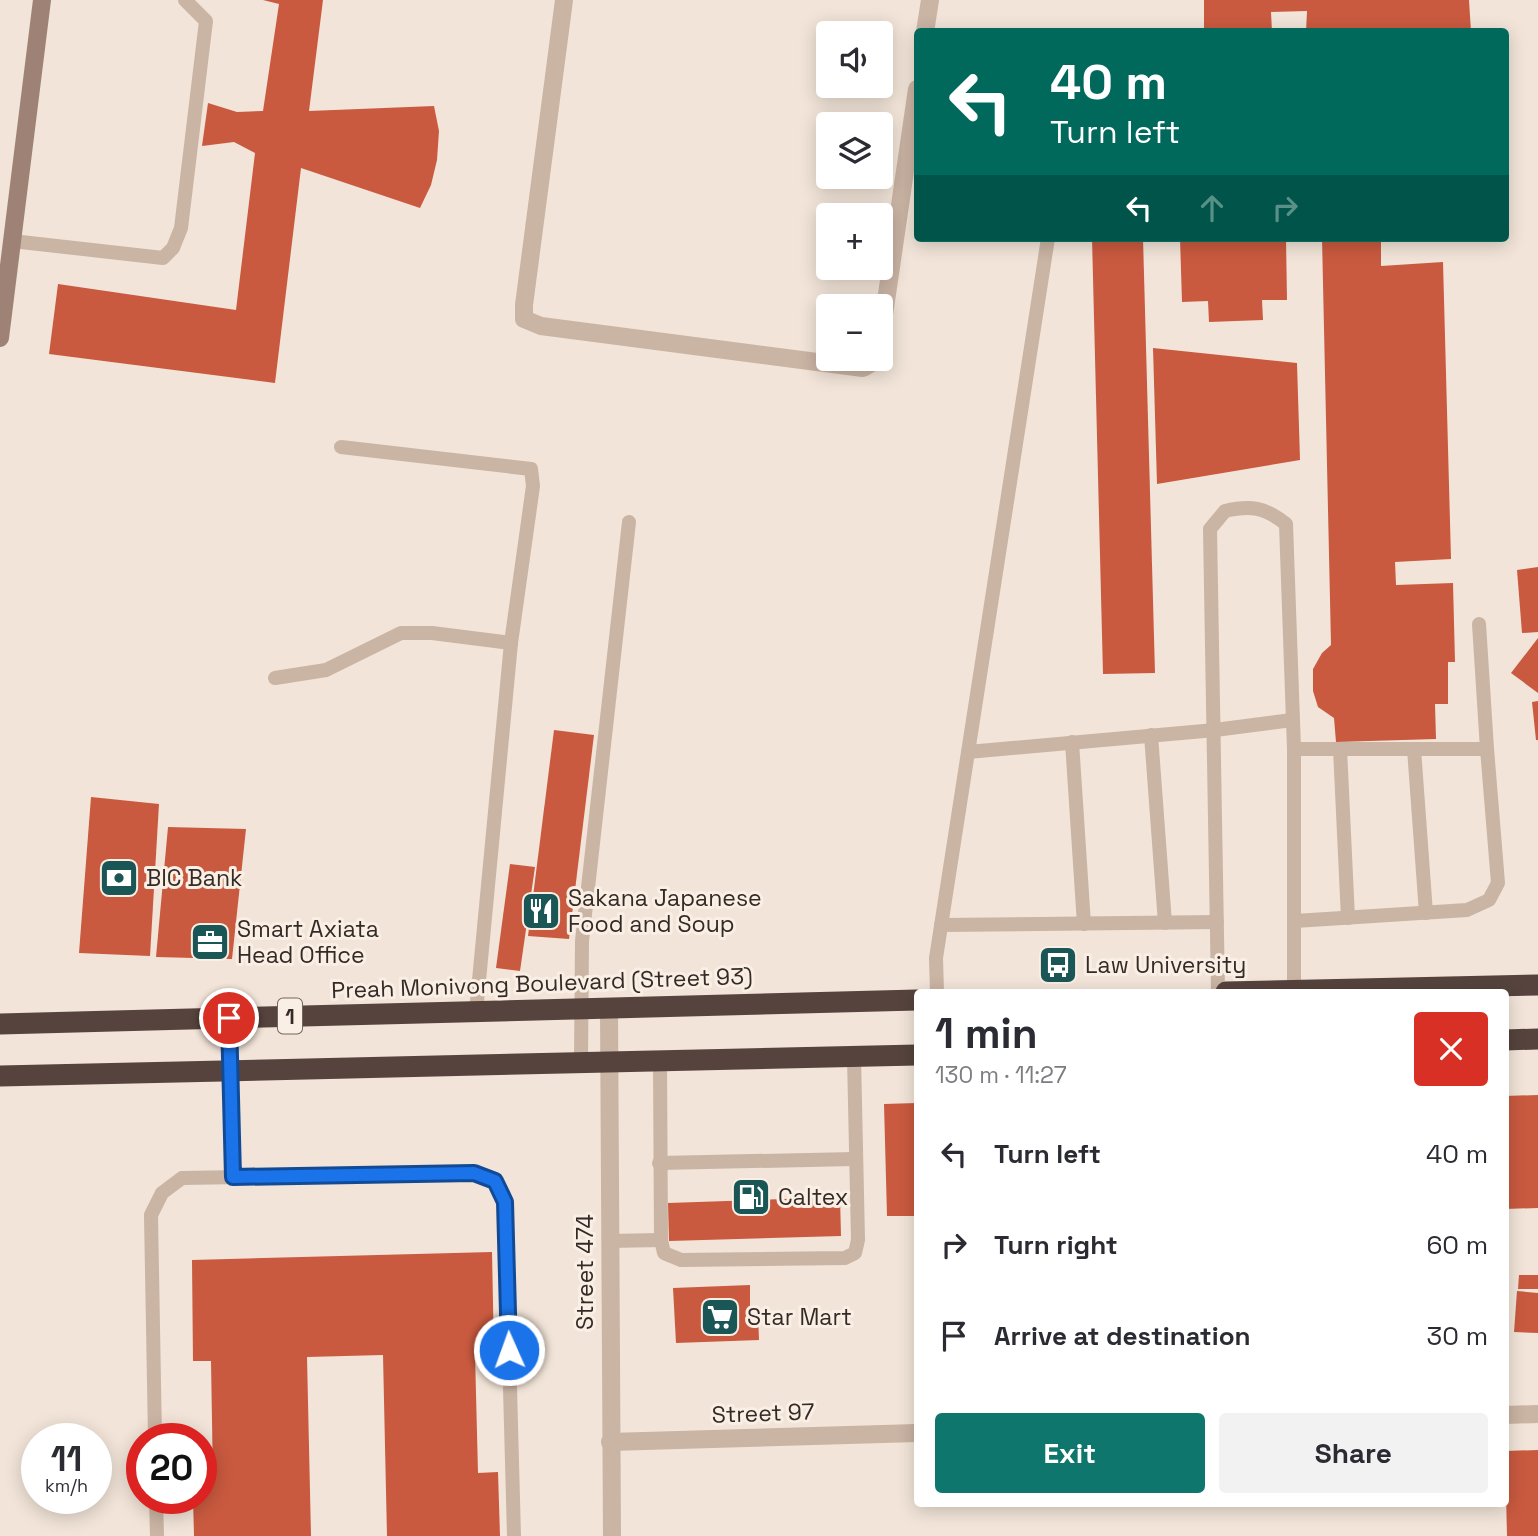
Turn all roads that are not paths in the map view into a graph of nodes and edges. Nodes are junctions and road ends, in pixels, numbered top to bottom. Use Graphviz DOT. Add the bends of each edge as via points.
graph roads {
  1 [pos="42,0"];
  2 [pos="185,0"];
  3 [pos="564,0"];
  4 [pos="930,0"];
  5 [pos="926,28"];
  6 [pos="914,110"];
  7 [pos="12,241"];
  8 [pos="1047,242"];
  9 [pos="887,294"];
  10 [pos="0,338"];
  11 [pos="816,362"];
  12 [pos="341,447"];
  13 [pos="629,522"];
  14 [pos="1479,624"];
  15 [pos="511,643"];
  16 [pos="275,677"];
  17 [pos="1292,720"];
  18 [pos="1214,730"];
  19 [pos="1151,735"];
  20 [pos="1072,742"];
  21 [pos="1294,749"];
  22 [pos="1340,749"];
  23 [pos="1414,749"];
  24 [pos="1488,749"];
  25 [pos="968,752"];
  26 [pos="1426,913"];
  27 [pos="1348,918"];
  28 [pos="1295,921"];
  29 [pos="1217,922"];
  30 [pos="1166,923"];
  31 [pos="1084,924"];
  32 [pos="941,925"];
  33 [pos="1538,985"];
  34 [pos="937,989"];
  35 [pos="1218,989"];
  36 [pos="1294,989"];
  37 [pos="1399,989"];
  38 [pos="914,1000"];
  39 [pos="609,1008"];
  40 [pos="580,1010"];
  41 [pos="476,1012"];
  42 [pos="229,1018"];
  43 [pos="0,1024"];
  44 [pos="1538,1039"];
  45 [pos="1509,1040"];
  46 [pos="914,1055"];
  47 [pos="854,1057"];
  48 [pos="660,1062"];
  49 [pos="581,1063"];
  50 [pos="609,1063"];
  51 [pos="229,1070"];
  52 [pos="0,1076"];
  53 [pos="855,1158"];
  54 [pos="659,1163"];
  55 [pos="233,1177"];
  56 [pos="660,1240"];
  57 [pos="609,1241"];
  58 [pos="1538,1414"];
  59 [pos="1509,1415"];
  60 [pos="155,1423"];
  61 [pos="914,1433"];
  62 [pos="610,1442"];
  63 [pos="156,1514"];
  64 [pos="157,1536"];
  65 [pos="514,1536"];
  66 [pos="612,1536"];
  1 -- 7 [label="street"];
  2 -- 7 [label="lane" via="205,21 181,228 173,248 163,258"];
  3 -- 11 [label="street" via="524,319 541,326"];
  4 -- 5 [label="street"];
  6 -- 9 [label="street"];
  7 -- 10 [label="street"];
  8 -- 25 [label="lane"];
  12 -- 15 [label="lane" via="531,469 533,485"];
  13 -- 40 [label="lane" via="582,940"];
  14 -- 24 [label="lane"];
  15 -- 16 [label="lane" via="401,633 326,670"];
  15 -- 41 [label="lane"];
  17 -- 18 [label="lane"];
  17 -- 18 [label="lane" via="1286,524 1270,511 1247,506 1224,511 1210,529"];
  17 -- 21 [label="lane"];
  18 -- 19 [label="lane"];
  18 -- 29 [label="lane"];
  19 -- 20 [label="lane"];
  19 -- 30 [label="lane"];
  20 -- 25 [label="lane"];
  20 -- 31 [label="lane"];
  21 -- 22 [label="lane"];
  21 -- 28 [label="lane"];
  22 -- 23 [label="lane"];
  22 -- 27 [label="lane"];
  23 -- 24 [label="lane"];
  23 -- 26 [label="lane"];
  24 -- 26 [label="lane" via="1498,883 1489,900 1467,910"];
  25 -- 32 [label="lane"];
  26 -- 27 [label="lane"];
  27 -- 28 [label="lane"];
  28 -- 36 [label="lane"];
  29 -- 30 [label="lane"];
  29 -- 35 [label="lane"];
  30 -- 31 [label="lane"];
  31 -- 32 [label="lane"];
  32 -- 34 [label="lane"];
  33 -- 37 [label="highway"];
  38 -- 39 [label="highway, Preah Monivong Boulevard (Street 93) / 1"];
  39 -- 40 [label="highway, Preah Monivong Boulevard (Street 93) / 1"];
  39 -- 50 [label="street, Street 474"];
  40 -- 41 [label="highway, Preah Monivong Boulevard (Street 93) / 1"];
  40 -- 49 [label="lane"];
  41 -- 42 [label="highway, Preah Monivong Boulevard (Street 93) / 1"];
  42 -- 43 [label="highway, Preah Monivong Boulevard (Street 93) / 1"];
  42 -- 51 [label="lane"];
  44 -- 45 [label="highway"];
  46 -- 47 [label="highway"];
  47 -- 48 [label="highway"];
  47 -- 53 [label="lane"];
  48 -- 50 [label="highway"];
  48 -- 54 [label="lane"];
  49 -- 50 [label="highway"];
  49 -- 51 [label="highway"];
  50 -- 57 [label="street, Street 474"];
  51 -- 52 [label="highway"];
  51 -- 55 [label="lane"];
  53 -- 54 [label="lane"];
  53 -- 56 [label="lane" via="858,1240 855,1253 845,1258 681,1260 664,1253"];
  54 -- 56 [label="lane"];
  55 -- 60 [label="lane" via="182,1178 162,1193 151,1215"];
  55 -- 65 [label="lane" via="474,1173 495,1181 505,1202"];
  56 -- 57 [label="lane"];
  57 -- 62 [label="street, Street 474"];
  58 -- 59 [label="street"];
  61 -- 62 [label="street, Street 97"];
  62 -- 66 [label="street, Street 474"];
  63 -- 64 [label="lane"];
}
